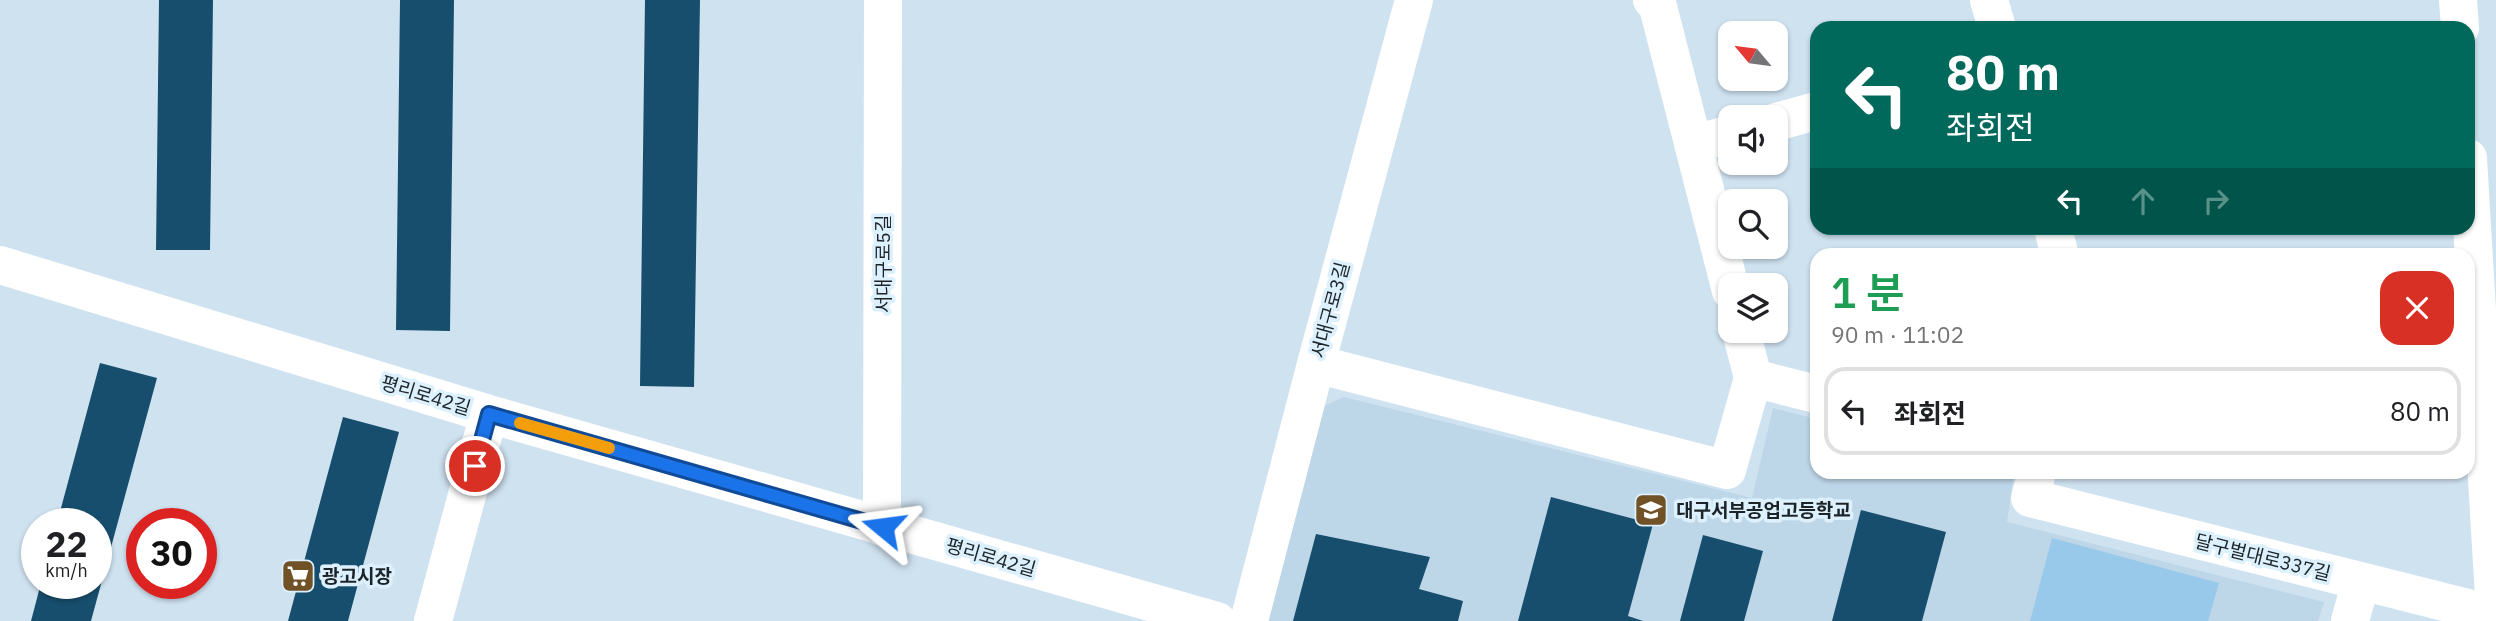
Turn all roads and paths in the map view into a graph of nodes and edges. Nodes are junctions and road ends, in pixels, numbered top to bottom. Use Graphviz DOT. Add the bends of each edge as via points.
graph roads {
  1 [pos="883,0"];
  2 [pos="1415,0"];
  3 [pos="1652,0"];
  4 [pos="1989,0"];
  5 [pos="2458,0"];
  6 [pos="1995,21"];
  7 [pos="2460,21"];
  8 [pos="1810,113"];
  9 [pos="1788,119"];
  10 [pos="1718,137"];
  11 [pos="1693,144"];
  12 [pos="0,265"];
  13 [pos="2475,272"];
  14 [pos="1726,273"];
  15 [pos="1744,343"];
  16 [pos="1316,364"];
  17 [pos="1753,377"];
  18 [pos="1810,392"];
  19 [pos="489,414"];
  20 [pos="2034,485"];
  21 [pos="883,527"];
  22 [pos="2361,581"];
  23 [pos="2496,615"];
  24 [pos="433,621"];
  25 [pos="1217,621"];
  26 [pos="1249,621"];
  27 [pos="2350,621"];
  1 -- 21 [label="street, 서대구로5길"];
  2 -- 16 [label="street, 서대구로3길"];
  3 -- 11 [label="street" via="1657,3"];
  4 -- 6 [label="street"];
  5 -- 7 [label="street"];
  8 -- 9 [label="street"];
  10 -- 11 [label="street"];
  11 -- 14 [label="street"];
  12 -- 19 [label="street, 평리로42길"];
  13 -- 23 [label="street, 달구벌대로337길"];
  15 -- 17 [label="street"];
  16 -- 17 [label="street" via="1727,470"];
  16 -- 26 [label="street, 서대구로3길"];
  17 -- 18 [label="street"];
  19 -- 21 [label="street, 평리로42길"];
  19 -- 24 [label="street"];
  20 -- 22 [label="street, 달구벌대로337길"];
  21 -- 25 [label="street, 평리로42길"];
  22 -- 23 [label="street, 달구벌대로337길"];
  22 -- 27 [label="street"];
}
